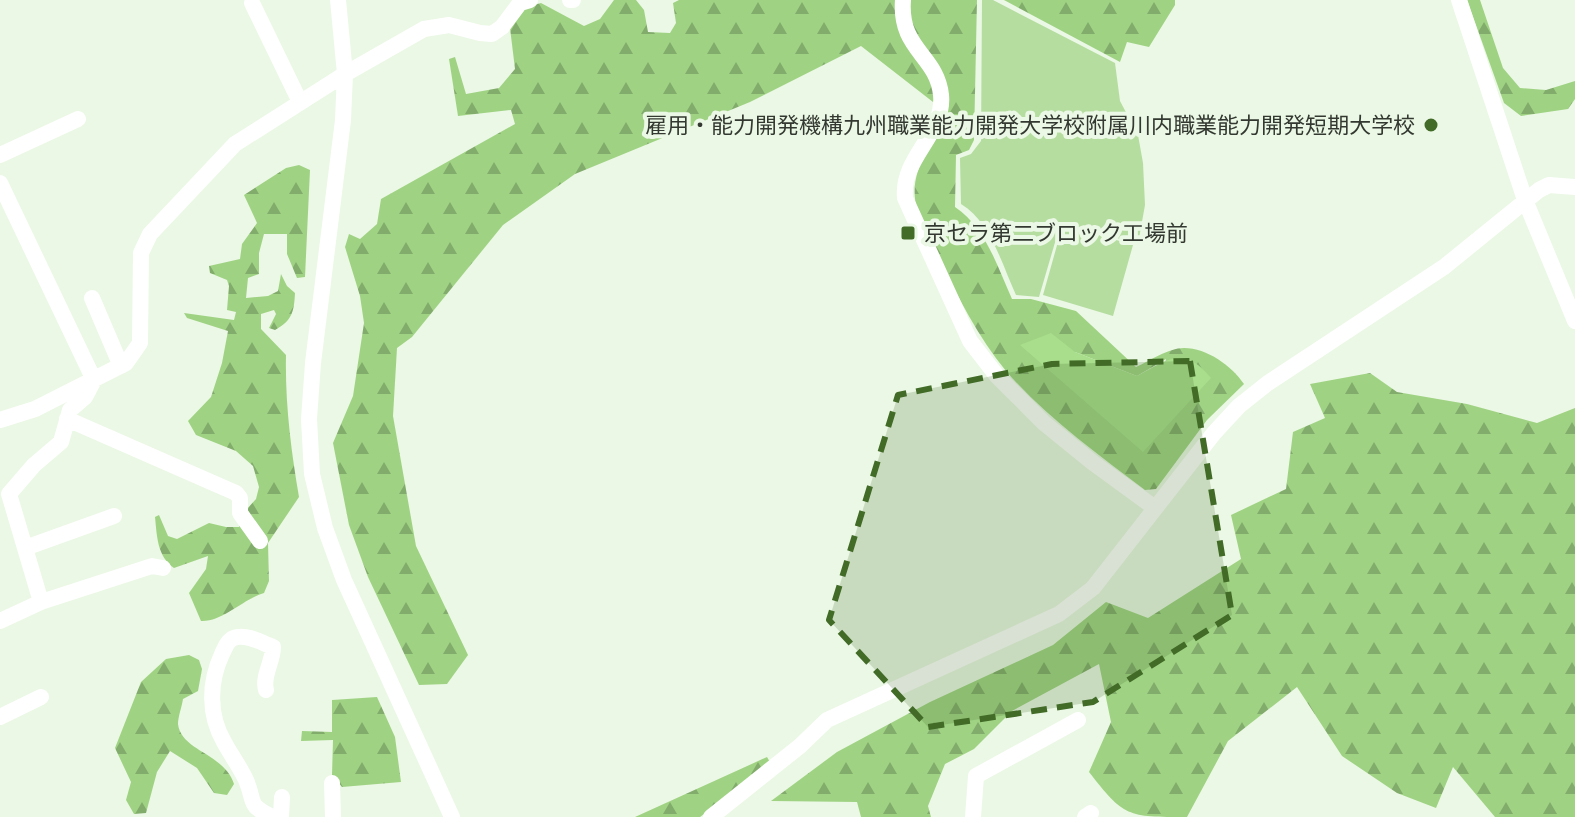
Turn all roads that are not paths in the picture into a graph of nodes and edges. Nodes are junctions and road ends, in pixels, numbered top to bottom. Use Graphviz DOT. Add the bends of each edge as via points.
graph roads {
  1 [pos="338,0"];
  2 [pos="530,0"];
  3 [pos="903,0"];
  4 [pos="1459,0"];
  5 [pos="252,3"];
  6 [pos="345,74"];
  7 [pos="300,102"];
  8 [pos="78,119"];
  9 [pos="0,155"];
  10 [pos="0,183"];
  11 [pos="1575,187"];
  12 [pos="1525,200"];
  13 [pos="92,298"];
  14 [pos="1575,321"];
  15 [pos="121,366"];
  16 [pos="94,380"];
  17 [pos="67,419"];
  18 [pos="0,420"];
  19 [pos="4,495"];
  20 [pos="1155,508"];
  21 [pos="114,516"];
  22 [pos="260,541"];
  23 [pos="25,548"];
  24 [pos="163,568"];
  25 [pos="41,602"];
  26 [pos="0,621"];
  27 [pos="266,690"];
  28 [pos="41,697"];
  29 [pos="0,717"];
  30 [pos="1078,720"];
  31 [pos="332,783"];
  32 [pos="282,797"];
  33 [pos="272,817"];
  34 [pos="281,817"];
  35 [pos="333,817"];
  36 [pos="452,817"];
  37 [pos="711,817"];
  38 [pos="973,817"];
  1 -- 6 [label="street"];
  2 -- 6 [label="street" via="520,3 492,34 449,25 424,29"];
  3 -- 20 [label="street" via="907,36 938,82 941,98 933,127 907,170 905,198 970,341 1044,423"];
  4 -- 12 [label="street"];
  5 -- 7 [label="street"];
  6 -- 7 [label="street"];
  6 -- 36 [label="street" via="313,363 312,474 344,580"];
  7 -- 15 [label="street" via="235,144 150,234 141,253 140,343"];
  8 -- 9 [label="street"];
  10 -- 16 [label="street"];
  11 -- 12 [label="street" via="1549,185"];
  12 -- 14 [label="street"];
  12 -- 20 [label="street" via="1444,267 1239,406"];
  13 -- 15 [label="street"];
  15 -- 16 [label="street"];
  16 -- 17 [label="street"];
  16 -- 18 [label="street"];
  17 -- 19 [label="street" via="61,442"];
  17 -- 22 [label="street" via="236,493 240,513"];
  19 -- 23 [label="street"];
  20 -- 37 [label="street" via="1093,588 1059,614 827,720"];
  21 -- 23 [label="street"];
  23 -- 25 [label="street"];
  24 -- 25 [label="street" via="152,566"];
  25 -- 26 [label="street"];
  27 -- 33 [label="street" via="273,647 246,637 228,641 214,671 214,714 252,804"];
  28 -- 29 [label="street"];
  30 -- 38 [label="street" via="976,776"];
  31 -- 35 [label="street"];
  32 -- 34 [label="street"];
}
